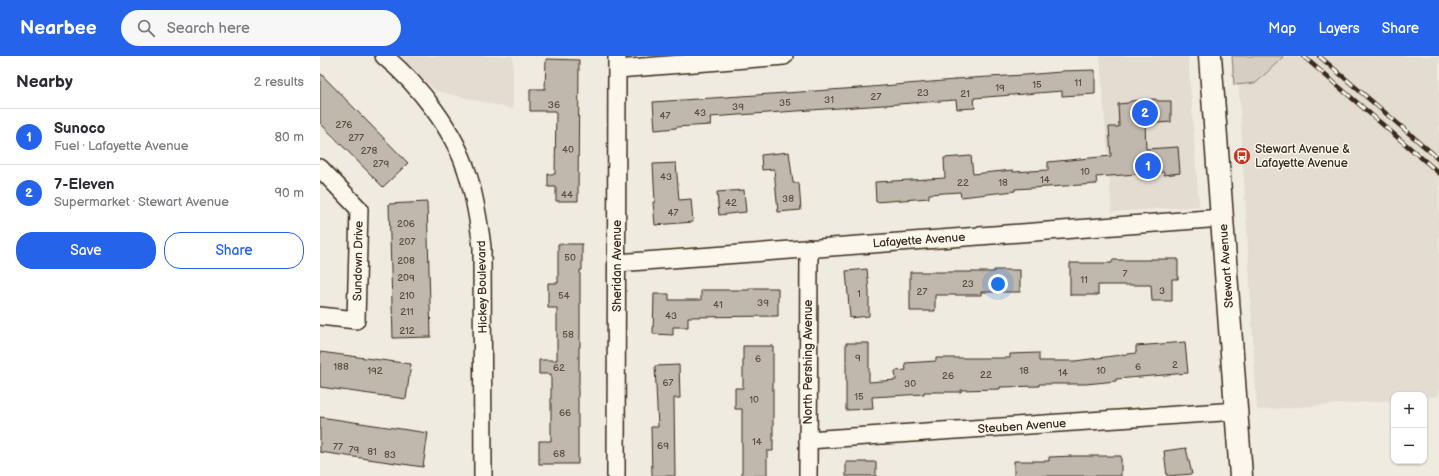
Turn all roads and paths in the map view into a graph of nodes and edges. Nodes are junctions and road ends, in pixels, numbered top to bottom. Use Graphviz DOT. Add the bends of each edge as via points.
graph roads {
  1 [pos="384,56"];
  2 [pos="784,56"];
  3 [pos="1210,56"];
  4 [pos="617,62"];
  5 [pos="320,168"];
  6 [pos="1222,218"];
  7 [pos="809,248"];
  8 [pos="617,263"];
  9 [pos="320,316"];
  10 [pos="1236,411"];
  11 [pos="808,440"];
  12 [pos="483,476"];
  13 [pos="616,476"];
  14 [pos="808,476"];
  15 [pos="1241,476"];
  1 -- 12 [label="street, Hickey Boulevard" via="399,68 441,119 458,149 468,174 482,247"];
  2 -- 4 [label="street"];
  3 -- 6 [label="main road, Stewart Avenue"];
  4 -- 8 [label="street, Sheridan Avenue"];
  5 -- 9 [label="street, Sundown Drive" via="359,209 356,320"];
  6 -- 7 [label="street, Lafayette Avenue"];
  6 -- 10 [label="main road, Stewart Avenue"];
  7 -- 8 [label="street, Lafayette Avenue"];
  7 -- 11 [label="street, North Pershing Avenue"];
  8 -- 13 [label="street, Sheridan Avenue"];
  10 -- 11 [label="street, Steuben Avenue"];
  10 -- 15 [label="main road, Stewart Avenue"];
  11 -- 14 [label="street, North Pershing Avenue"];
}
